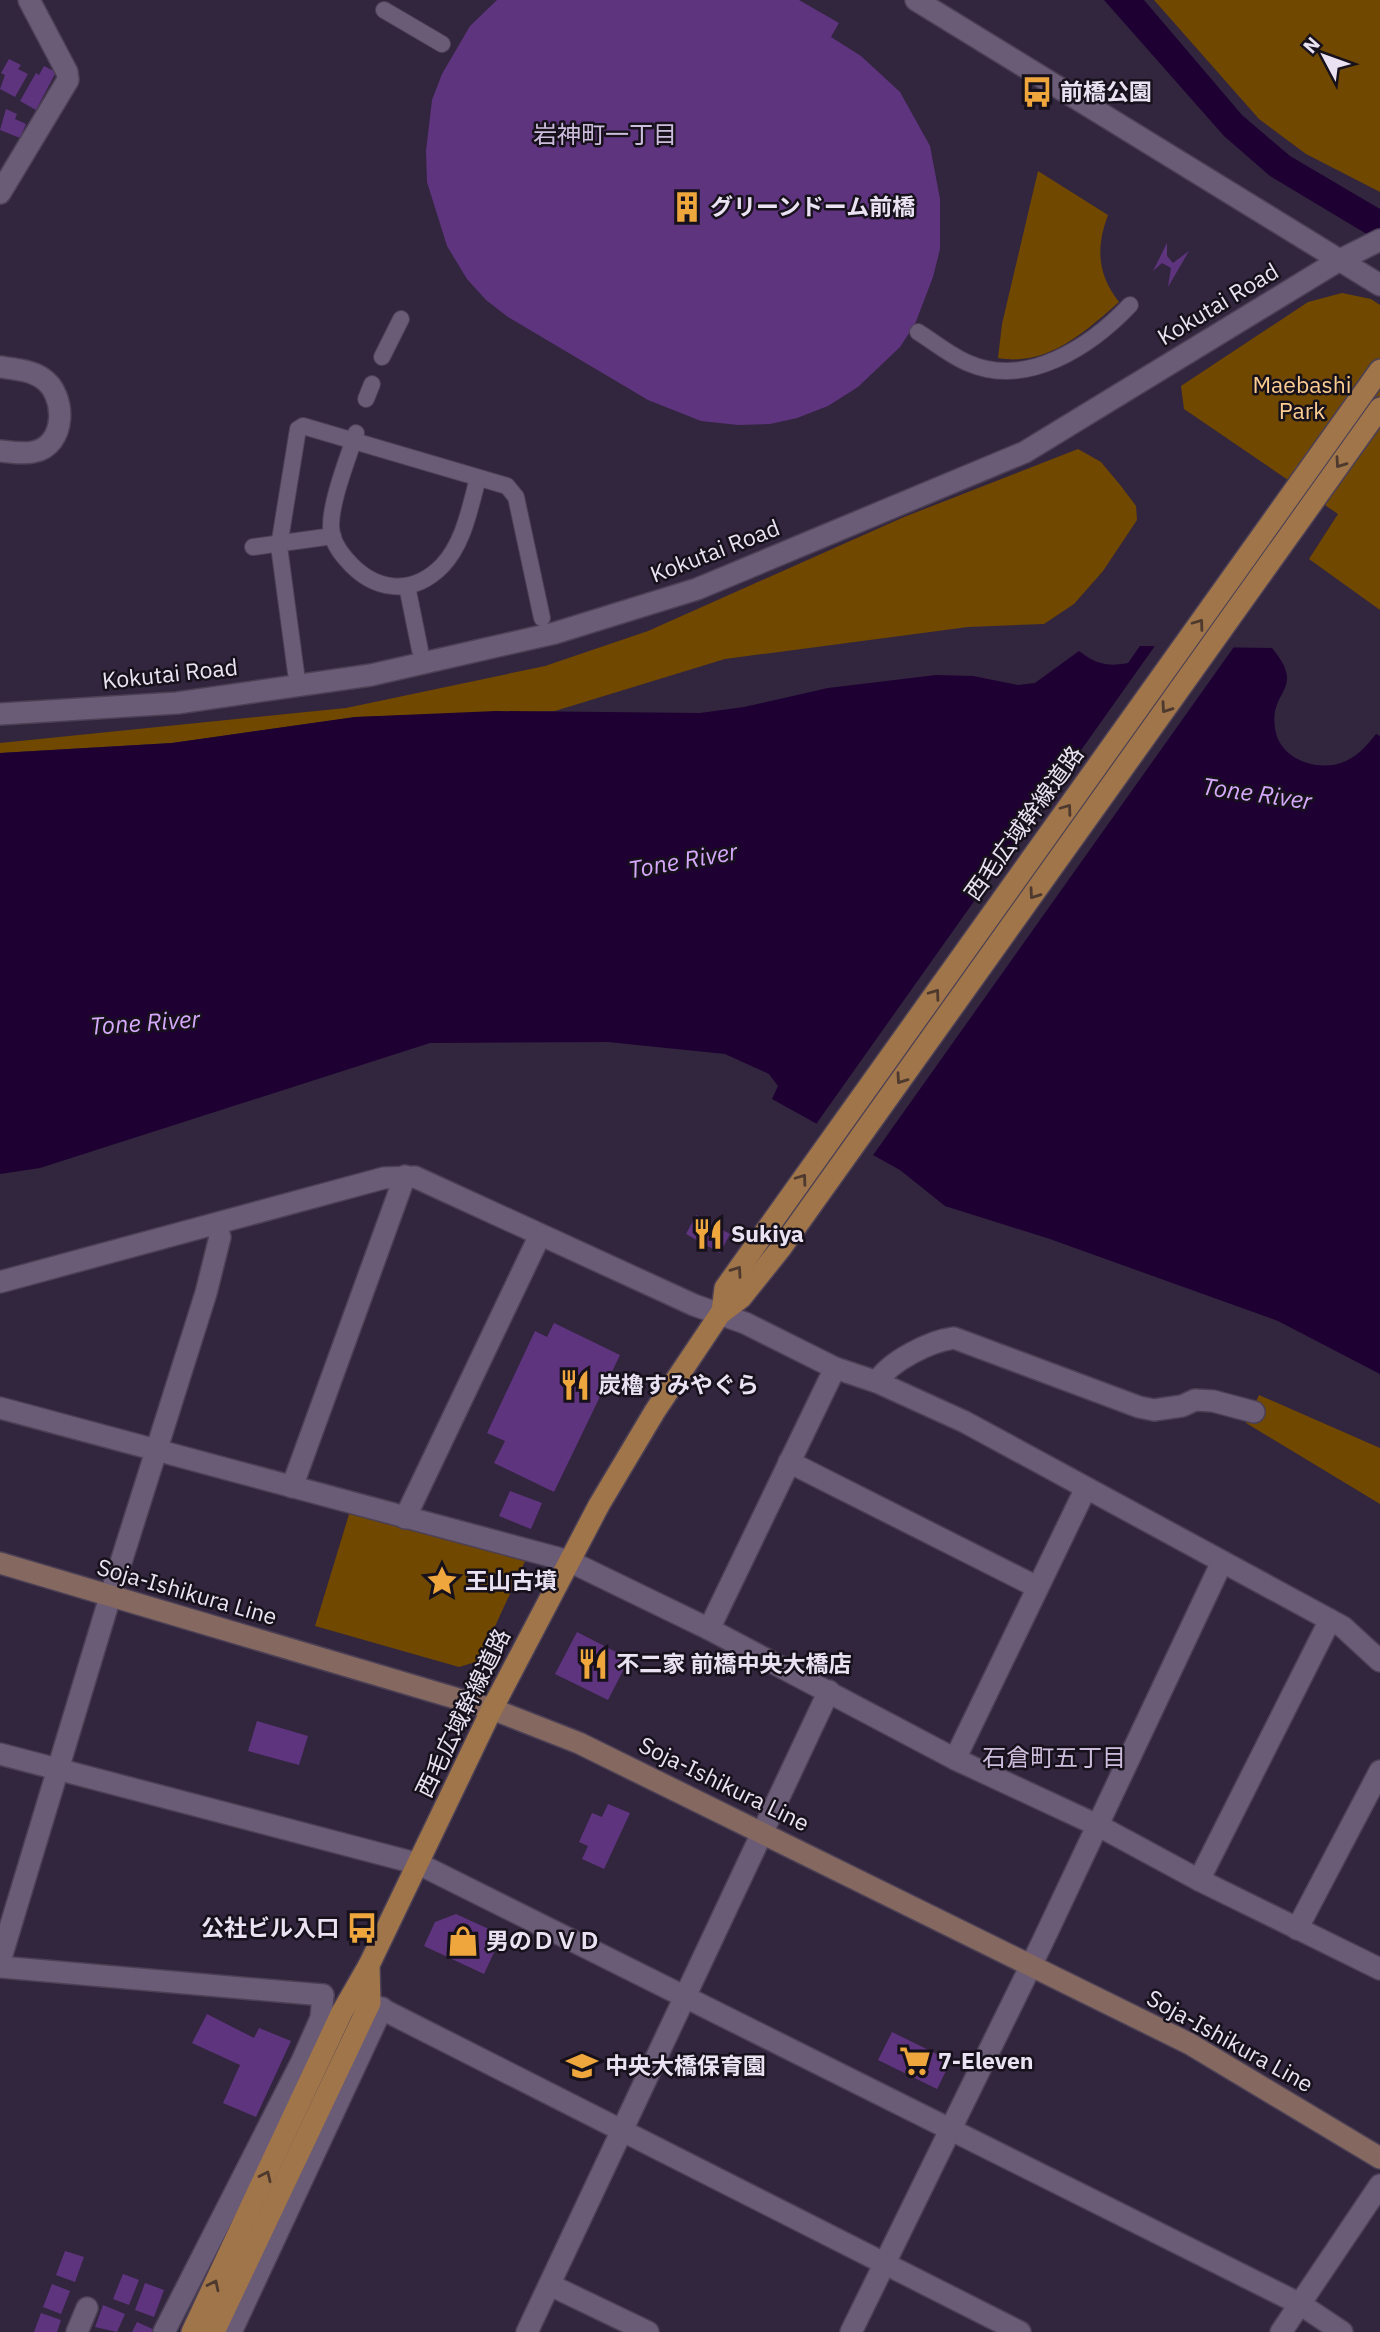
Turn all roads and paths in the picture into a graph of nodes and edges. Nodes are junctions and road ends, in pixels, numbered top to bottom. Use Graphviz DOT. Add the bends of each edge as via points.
graph roads {
  1 [pos="29,0"];
  2 [pos="916,0"];
  3 [pos="388,13"];
  4 [pos="442,44"];
  5 [pos="0,193"];
  6 [pos="1377,242"];
  7 [pos="1338,261"];
  8 [pos="1380,285"];
  9 [pos="1130,305"];
  10 [pos="401,319"];
  11 [pos="918,332"];
  12 [pos="382,357"];
  13 [pos="0,367"];
  14 [pos="1380,370"];
  15 [pos="1380,408"];
  16 [pos="355,437"];
  17 [pos="0,451"];
  18 [pos="478,478"];
  19 [pos="333,536"];
  20 [pos="279,546"];
  21 [pos="253,547"];
  22 [pos="407,586"];
  23 [pos="542,618"];
  24 [pos="420,650"];
  25 [pos="296,673"];
  26 [pos="0,714"];
  27 [pos="405,1176"];
  28 [pos="216,1226"];
  29 [pos="540,1235"];
  30 [pos="0,1282"];
  31 [pos="721,1313"];
  32 [pos="835,1368"];
  33 [pos="877,1382"];
  34 [pos="0,1408"];
  35 [pos="1254,1412"];
  36 [pos="156,1450"];
  37 [pos="789,1462"];
  38 [pos="292,1487"];
  39 [pos="1086,1488"];
  40 [pos="405,1518"];
  41 [pos="569,1560"];
  42 [pos="1222,1562"];
  43 [pos="0,1563"];
  44 [pos="1037,1587"];
  45 [pos="110,1597"];
  46 [pos="1330,1620"];
  47 [pos="709,1629"];
  48 [pos="1380,1661"];
  49 [pos="829,1691"];
  50 [pos="492,1709"];
  51 [pos="0,1754"];
  52 [pos="955,1759"];
  53 [pos="57,1768"];
  54 [pos="1380,1772"];
  55 [pos="1098,1826"];
  56 [pos="762,1832"];
  57 [pos="419,1864"];
  58 [pos="1199,1880"];
  59 [pos="1297,1929"];
  60 [pos="0,1961"];
  61 [pos="369,1965"];
  62 [pos="1031,1966"];
  63 [pos="0,1967"];
  64 [pos="1380,1969"];
  65 [pos="685,1996"];
  66 [pos="376,2006"];
  67 [pos="623,2130"];
  68 [pos="952,2130"];
  69 [pos="1380,2158"];
  70 [pos="1380,2185"];
  71 [pos="246,2241"];
  72 [pos="887,2263"];
  73 [pos="550,2285"];
  74 [pos="1300,2304"];
  75 [pos="87,2308"];
  76 [pos="77,2332"];
  77 [pos="164,2332"];
  78 [pos="191,2332"];
  79 [pos="214,2332"];
  80 [pos="231,2332"];
  81 [pos="527,2332"];
  82 [pos="648,2332"];
  83 [pos="851,2332"];
  84 [pos="1020,2332"];
  85 [pos="1280,2332"];
  86 [pos="1342,2332"];
  1 -- 5 [label="street" via="68,80"];
  2 -- 7 [label="street"];
  3 -- 4 [label="street"];
  6 -- 7 [label="street, Kokutai Road"];
  7 -- 8 [label="street"];
  7 -- 26 [label="street, Kokutai Road" via="1025,452 697,589 555,633 371,675 177,703"];
  9 -- 11 [label="street" via="1106,330 1041,366 980,367"];
  10 -- 12 [label="street"];
  13 -- 17 [label="street" via="40,376 59,397 61,413 57,432 47,445 34,452"];
  31 -- 14 [label="main road, 西毛広域幹線道路, one-way" via="725,1288"];
  15 -- 31 [label="main road, 西毛広域幹線道路, one-way" via="781,1248 741,1298"];
  16 -- 18 [label="street"];
  16 -- 19 [label="street" via="332,513"];
  16 -- 20 [label="street" via="303,426 298,429"];
  18 -- 22 [label="street" via="454,549 429,577"];
  18 -- 23 [label="street" via="507,486 516,496"];
  19 -- 20 [label="street"];
  19 -- 22 [label="street" via="342,554 369,579 383,586"];
  20 -- 21 [label="street"];
  20 -- 25 [label="street"];
  22 -- 24 [label="street"];
  27 -- 28 [label="street"];
  27 -- 29 [label="street" via="423,1180"];
  27 -- 38 [label="street"];
  28 -- 30 [label="street"];
  28 -- 36 [label="street" via="220,1237 206,1293"];
  29 -- 31 [label="street"];
  29 -- 40 [label="street"];
  31 -- 32 [label="street"];
  31 -- 41 [label="main road, 西毛広域幹線道路" via="655,1411"];
  32 -- 33 [label="street"];
  32 -- 37 [label="street"];
  33 -- 35 [label="street" via="901,1361 954,1338 1139,1407 1154,1410 1195,1400"];
  33 -- 39 [label="street" via="965,1422"];
  34 -- 36 [label="street"];
  36 -- 38 [label="street"];
  36 -- 45 [label="street"];
  37 -- 44 [label="street"];
  37 -- 47 [label="street"];
  38 -- 40 [label="street"];
  39 -- 42 [label="street"];
  39 -- 44 [label="street"];
  40 -- 41 [label="street"];
  41 -- 47 [label="street"];
  41 -- 50 [label="main road, 西毛広域幹線道路"];
  42 -- 46 [label="street"];
  42 -- 55 [label="street"];
  43 -- 45 [label="main road, Soja-Ishikura Line"];
  44 -- 52 [label="street"];
  45 -- 50 [label="main road, Soja-Ishikura Line"];
  45 -- 53 [label="street"];
  46 -- 48 [label="street" via="1354,1635"];
  46 -- 58 [label="street"];
  47 -- 49 [label="street"];
  49 -- 52 [label="street"];
  49 -- 56 [label="street"];
  50 -- 56 [label="main road, Soja-Ishikura Line" via="579,1743"];
  50 -- 57 [label="main road, 西毛広域幹線道路"];
  51 -- 53 [label="street"];
  52 -- 55 [label="street"];
  53 -- 57 [label="street"];
  53 -- 60 [label="street"];
  54 -- 59 [label="street"];
  55 -- 58 [label="street"];
  55 -- 62 [label="street"];
  56 -- 62 [label="main road, Soja-Ishikura Line"];
  56 -- 65 [label="street"];
  57 -- 61 [label="main road, 西毛広域幹線道路"];
  57 -- 65 [label="street"];
  58 -- 59 [label="street"];
  59 -- 64 [label="street"];
  61 -- 66 [label="main road, 西毛広域幹線道路"];
  71 -- 61 [label="main road, 西毛広域幹線道路, one-way" via="347,2002"];
  62 -- 68 [label="street"];
  62 -- 69 [label="main road, Soja-Ishikura Line" via="1190,2044"];
  63 -- 77 [label="street" via="323,1995 321,2018 302,2062"];
  65 -- 67 [label="street"];
  65 -- 68 [label="street"];
  66 -- 67 [label="street"];
  66 -- 71 [label="main road, 西毛広域幹線道路"];
  66 -- 80 [label="street"];
  67 -- 72 [label="street"];
  67 -- 73 [label="street"];
  68 -- 72 [label="street"];
  68 -- 74 [label="street"];
  70 -- 74 [label="street"];
  78 -- 71 [label="main road, 西毛広域幹線道路, one-way"];
  71 -- 79 [label="main road, 西毛広域幹線道路"];
  72 -- 83 [label="street"];
  72 -- 84 [label="street"];
  73 -- 81 [label="street"];
  73 -- 82 [label="street"];
  74 -- 85 [label="street"];
  74 -- 86 [label="street"];
  75 -- 76 [label="street"];
}
